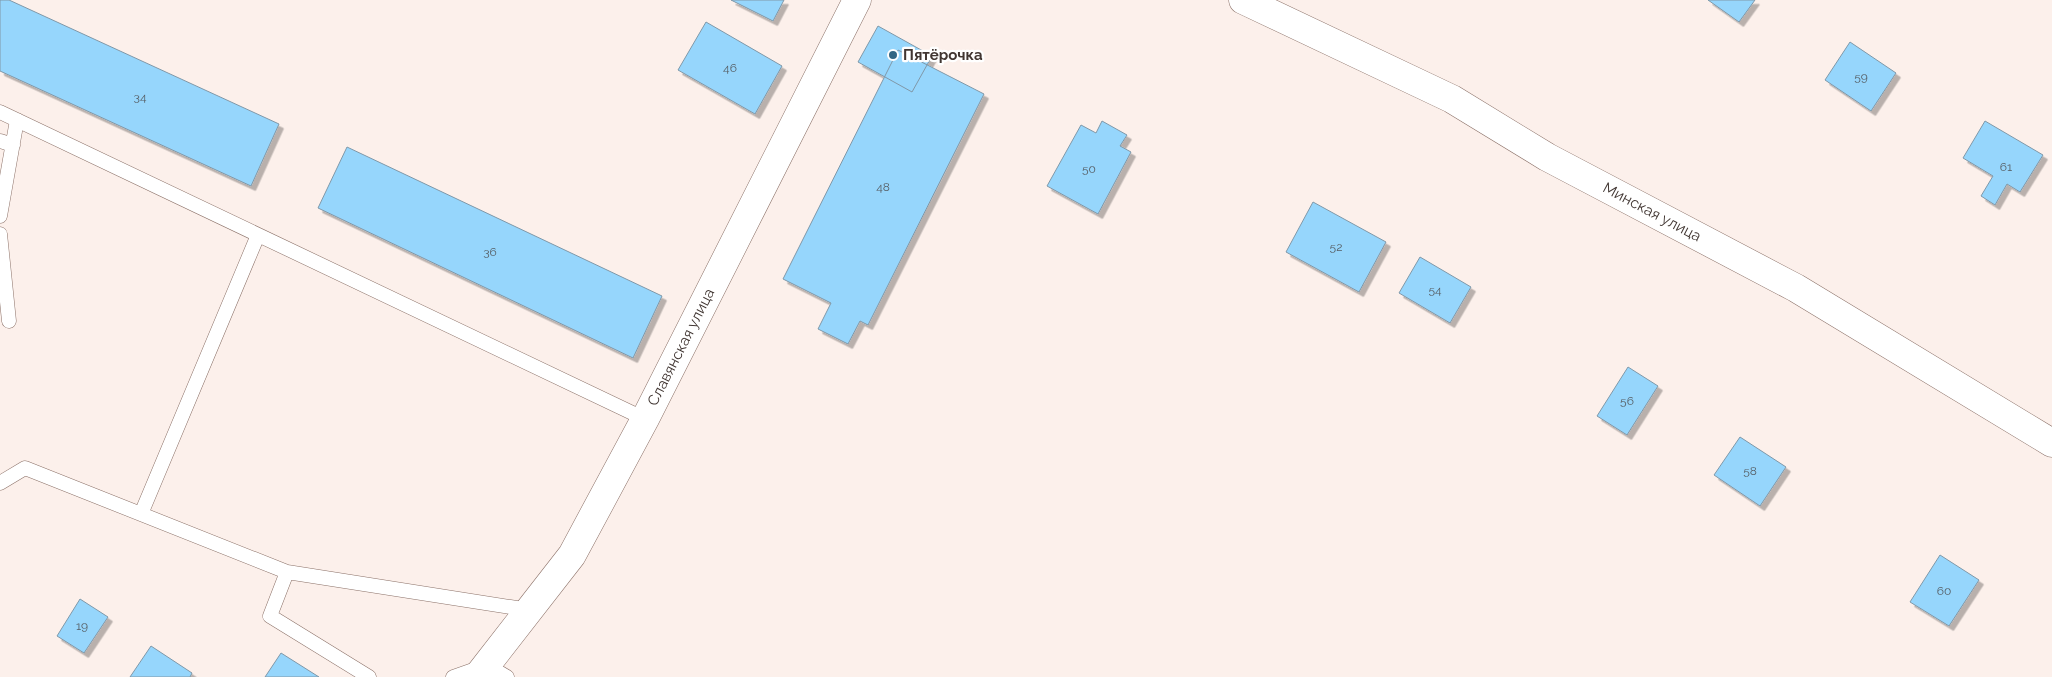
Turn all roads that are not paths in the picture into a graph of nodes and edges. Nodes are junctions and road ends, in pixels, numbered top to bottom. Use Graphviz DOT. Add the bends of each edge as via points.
graph roads {
  1 [pos="857,0"];
  2 [pos="1250,2"];
  3 [pos="0,112"];
  4 [pos="17,120"];
  5 [pos="7,143"];
  6 [pos="0,216"];
  7 [pos="0,234"];
  8 [pos="258,235"];
  9 [pos="9,321"];
  10 [pos="645,419"];
  11 [pos="2052,443"];
  12 [pos="0,483"];
  13 [pos="141,514"];
  14 [pos="287,572"];
  15 [pos="529,610"];
  16 [pos="490,673"];
  17 [pos="369,677"];
  18 [pos="453,677"];
  1 -- 10 [label="main road, Славянская улица"];
  2 -- 11 [label="main road, Минская улица" via="1452,99 1547,157 1796,288"];
  3 -- 4 [label="lane"];
  4 -- 5 [label="lane"];
  4 -- 8 [label="lane"];
  5 -- 6 [label="lane"];
  7 -- 9 [label="lane"];
  8 -- 10 [label="lane"];
  8 -- 13 [label="lane"];
  10 -- 15 [label="main road, Славянская улица" via="572,555"];
  12 -- 13 [label="lane" via="25,468"];
  13 -- 14 [label="lane"];
  14 -- 15 [label="lane"];
  14 -- 17 [label="lane" via="270,616"];
  15 -- 16 [label="main road, Славянская улица"];
  16 -- 18 [label="lane"];
}
